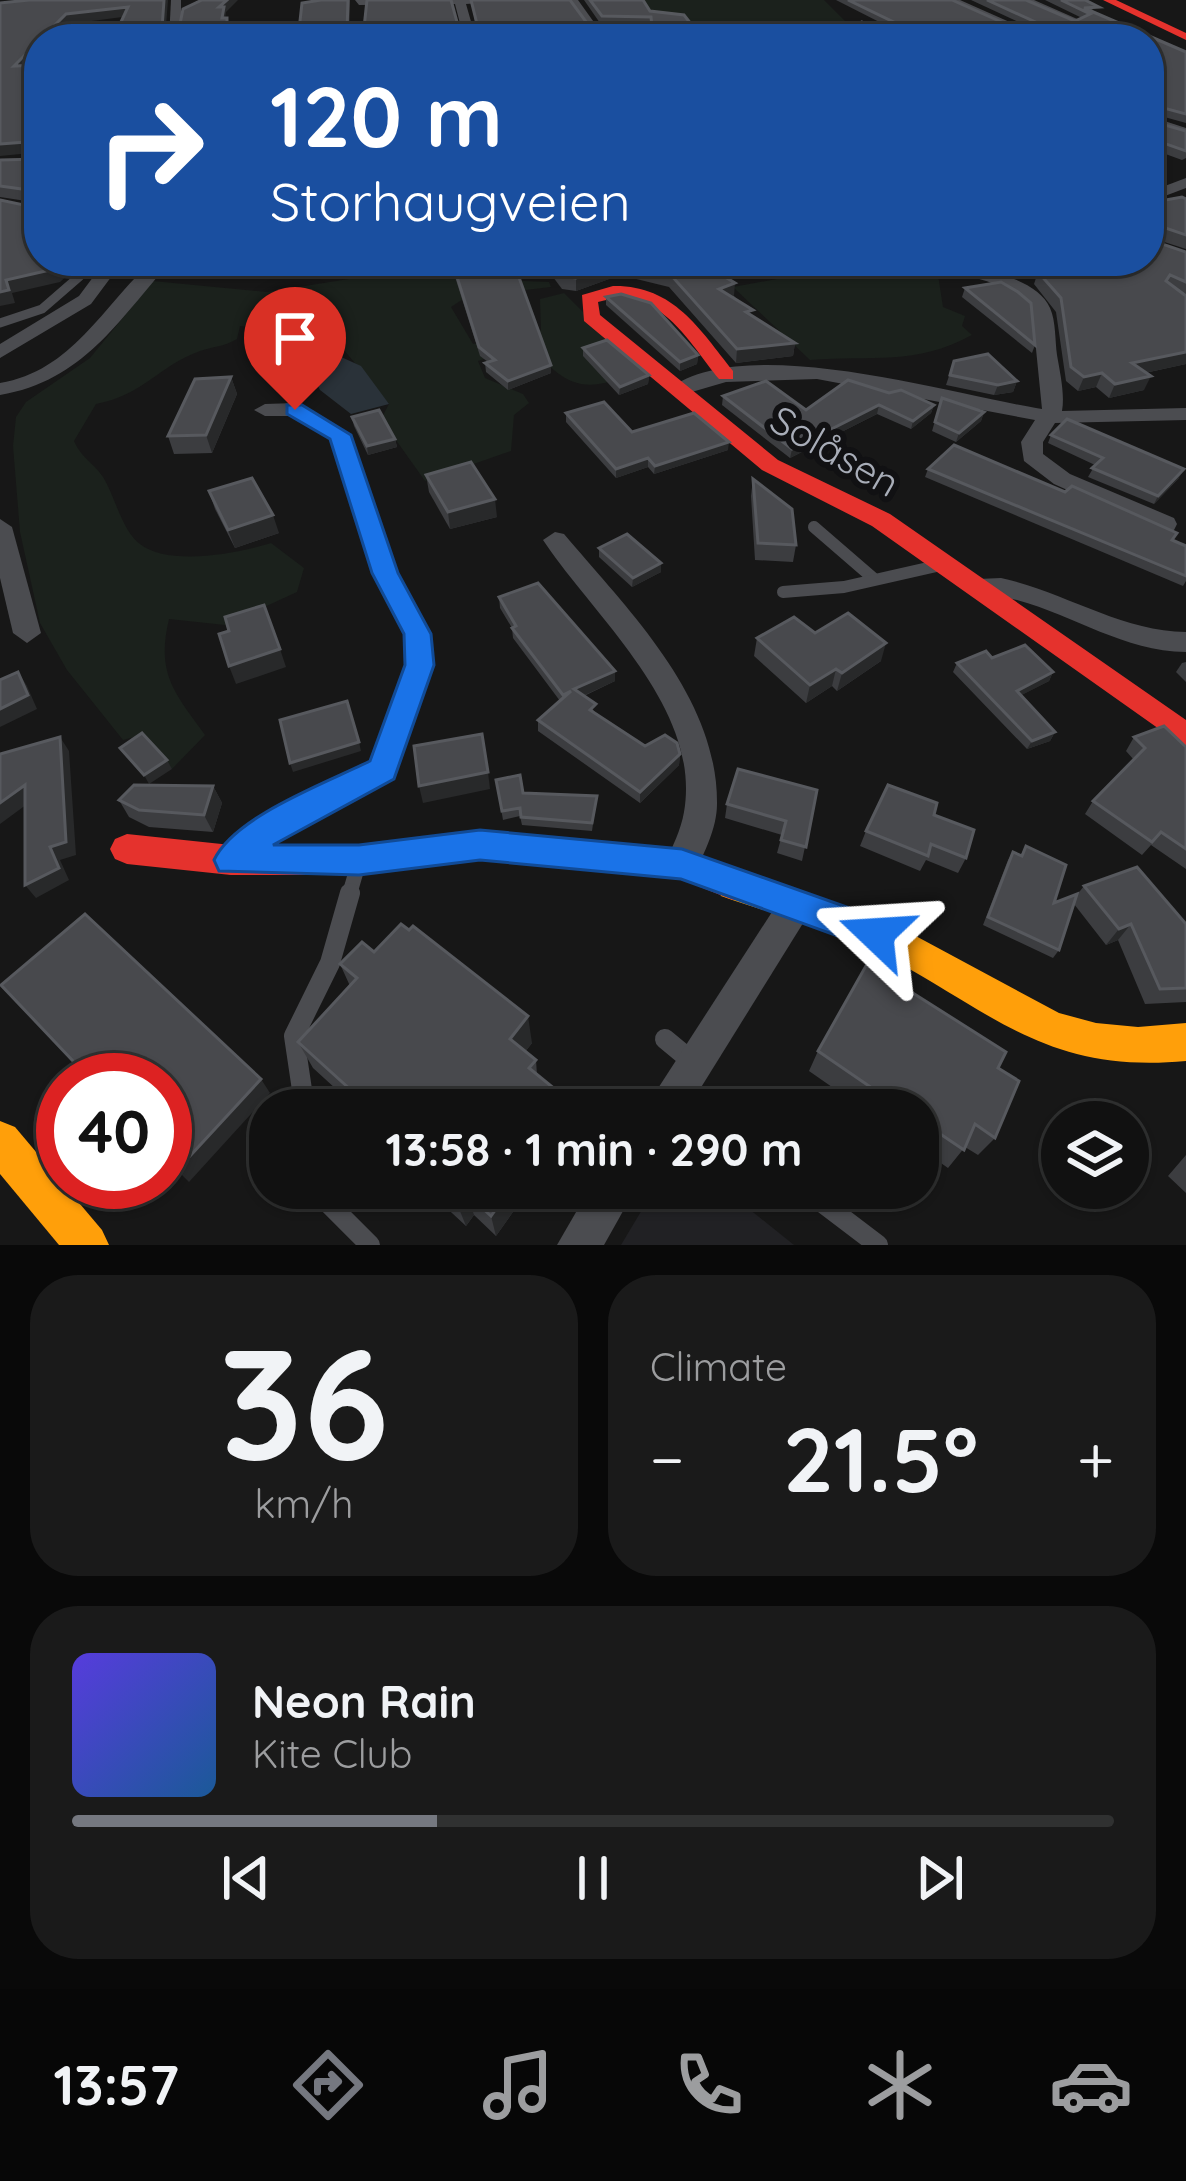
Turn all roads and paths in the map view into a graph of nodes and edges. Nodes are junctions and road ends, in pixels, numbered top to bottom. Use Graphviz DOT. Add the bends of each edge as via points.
graph roads {
  1 [pos="519,0"];
  2 [pos="573,0"];
  3 [pos="951,0"];
  4 [pos="1025,0"];
  5 [pos="1108,0"];
  6 [pos="359,1"];
  7 [pos="460,2"];
  8 [pos="355,18"];
  9 [pos="1079,22"];
  10 [pos="593,24"];
  11 [pos="1007,24"];
  12 [pos="1157,24"];
  13 [pos="80,276"];
  14 [pos="104,276"];
  15 [pos="149,276"];
  16 [pos="973,276"];
  17 [pos="0,323"];
  18 [pos="0,352"];
  19 [pos="726,375"];
  20 [pos="0,389"];
  21 [pos="678,390"];
  22 [pos="265,410"];
  23 [pos="1186,414"];
  24 [pos="1052,416"];
  25 [pos="1165,524"];
  26 [pos="814,527"];
  27 [pos="1,537"];
  28 [pos="555,540"];
  29 [pos="941,565"];
  30 [pos="873,578"];
  31 [pos="978,588"];
  32 [pos="783,592"];
  33 [pos="27,633"];
  34 [pos="1186,642"];
  35 [pos="1186,736"];
  36 [pos="127,850"];
  37 [pos="231,860"];
  38 [pos="359,860"];
  39 [pos="682,864"];
  40 [pos="794,908"];
  41 [pos="1186,1042"];
  42 [pos="680,1083"];
  43 [pos="302,1089"];
  44 [pos="0,1142"];
  45 [pos="334,1209"];
  46 [pos="602,1209"];
  47 [pos="831,1209"];
  48 [pos="87,1245"];
  49 [pos="370,1245"];
  50 [pos="580,1245"];
  51 [pos="878,1245"];
  1 -- 7 [label="street"];
  2 -- 10 [label="street"];
  3 -- 11 [label="street"];
  4 -- 9 [label="street"];
  5 -- 12 [label="street"];
  6 -- 7 [label="street"];
  6 -- 8 [label="street"];
  13 -- 17 [label="lane" via="58,300"];
  14 -- 18 [label="street" via="66,315"];
  15 -- 20 [label="street" via="73,363 40,382"];
  16 -- 24 [label="street" via="1033,295 1041,308"];
  19 -- 21 [label="street"];
  19 -- 21 [label="street, Solåsen" via="659,296 619,286 588,299 591,317"];
  19 -- 24 [label="street" via="841,374"];
  21 -- 29 [label="street, Solåsen" via="770,465 860,508"];
  22 -- 37 [label="street" via="295,410 340,435 385,573 418,634 419,665 382,770 272,826"];
  23 -- 24 [label="street"];
  24 -- 25 [label="street" via="1030,449 1036,464"];
  26 -- 30 [label="lane"];
  27 -- 33 [label="street"];
  28 -- 39 [label="street" via="661,676 692,736 702,806"];
  29 -- 30 [label="lane"];
  29 -- 31 [label="street, Solåsen"];
  30 -- 32 [label="lane"];
  31 -- 34 [label="street, Solåsen" via="1006,589 1146,640"];
  31 -- 35 [label="street"];
  36 -- 37 [label="street"];
  37 -- 38 [label="street"];
  38 -- 39 [label="street" via="480,845"];
  38 -- 43 [label="lane" via="330,963 294,1036"];
  39 -- 40 [label="street"];
  40 -- 41 [label="street" via="876,934 1071,1040 1142,1050"];
  40 -- 42 [label="street"];
  44 -- 48 [label="street"];
  45 -- 49 [label="lane"];
  46 -- 50 [label="street"];
  47 -- 51 [label="lane"];
}
